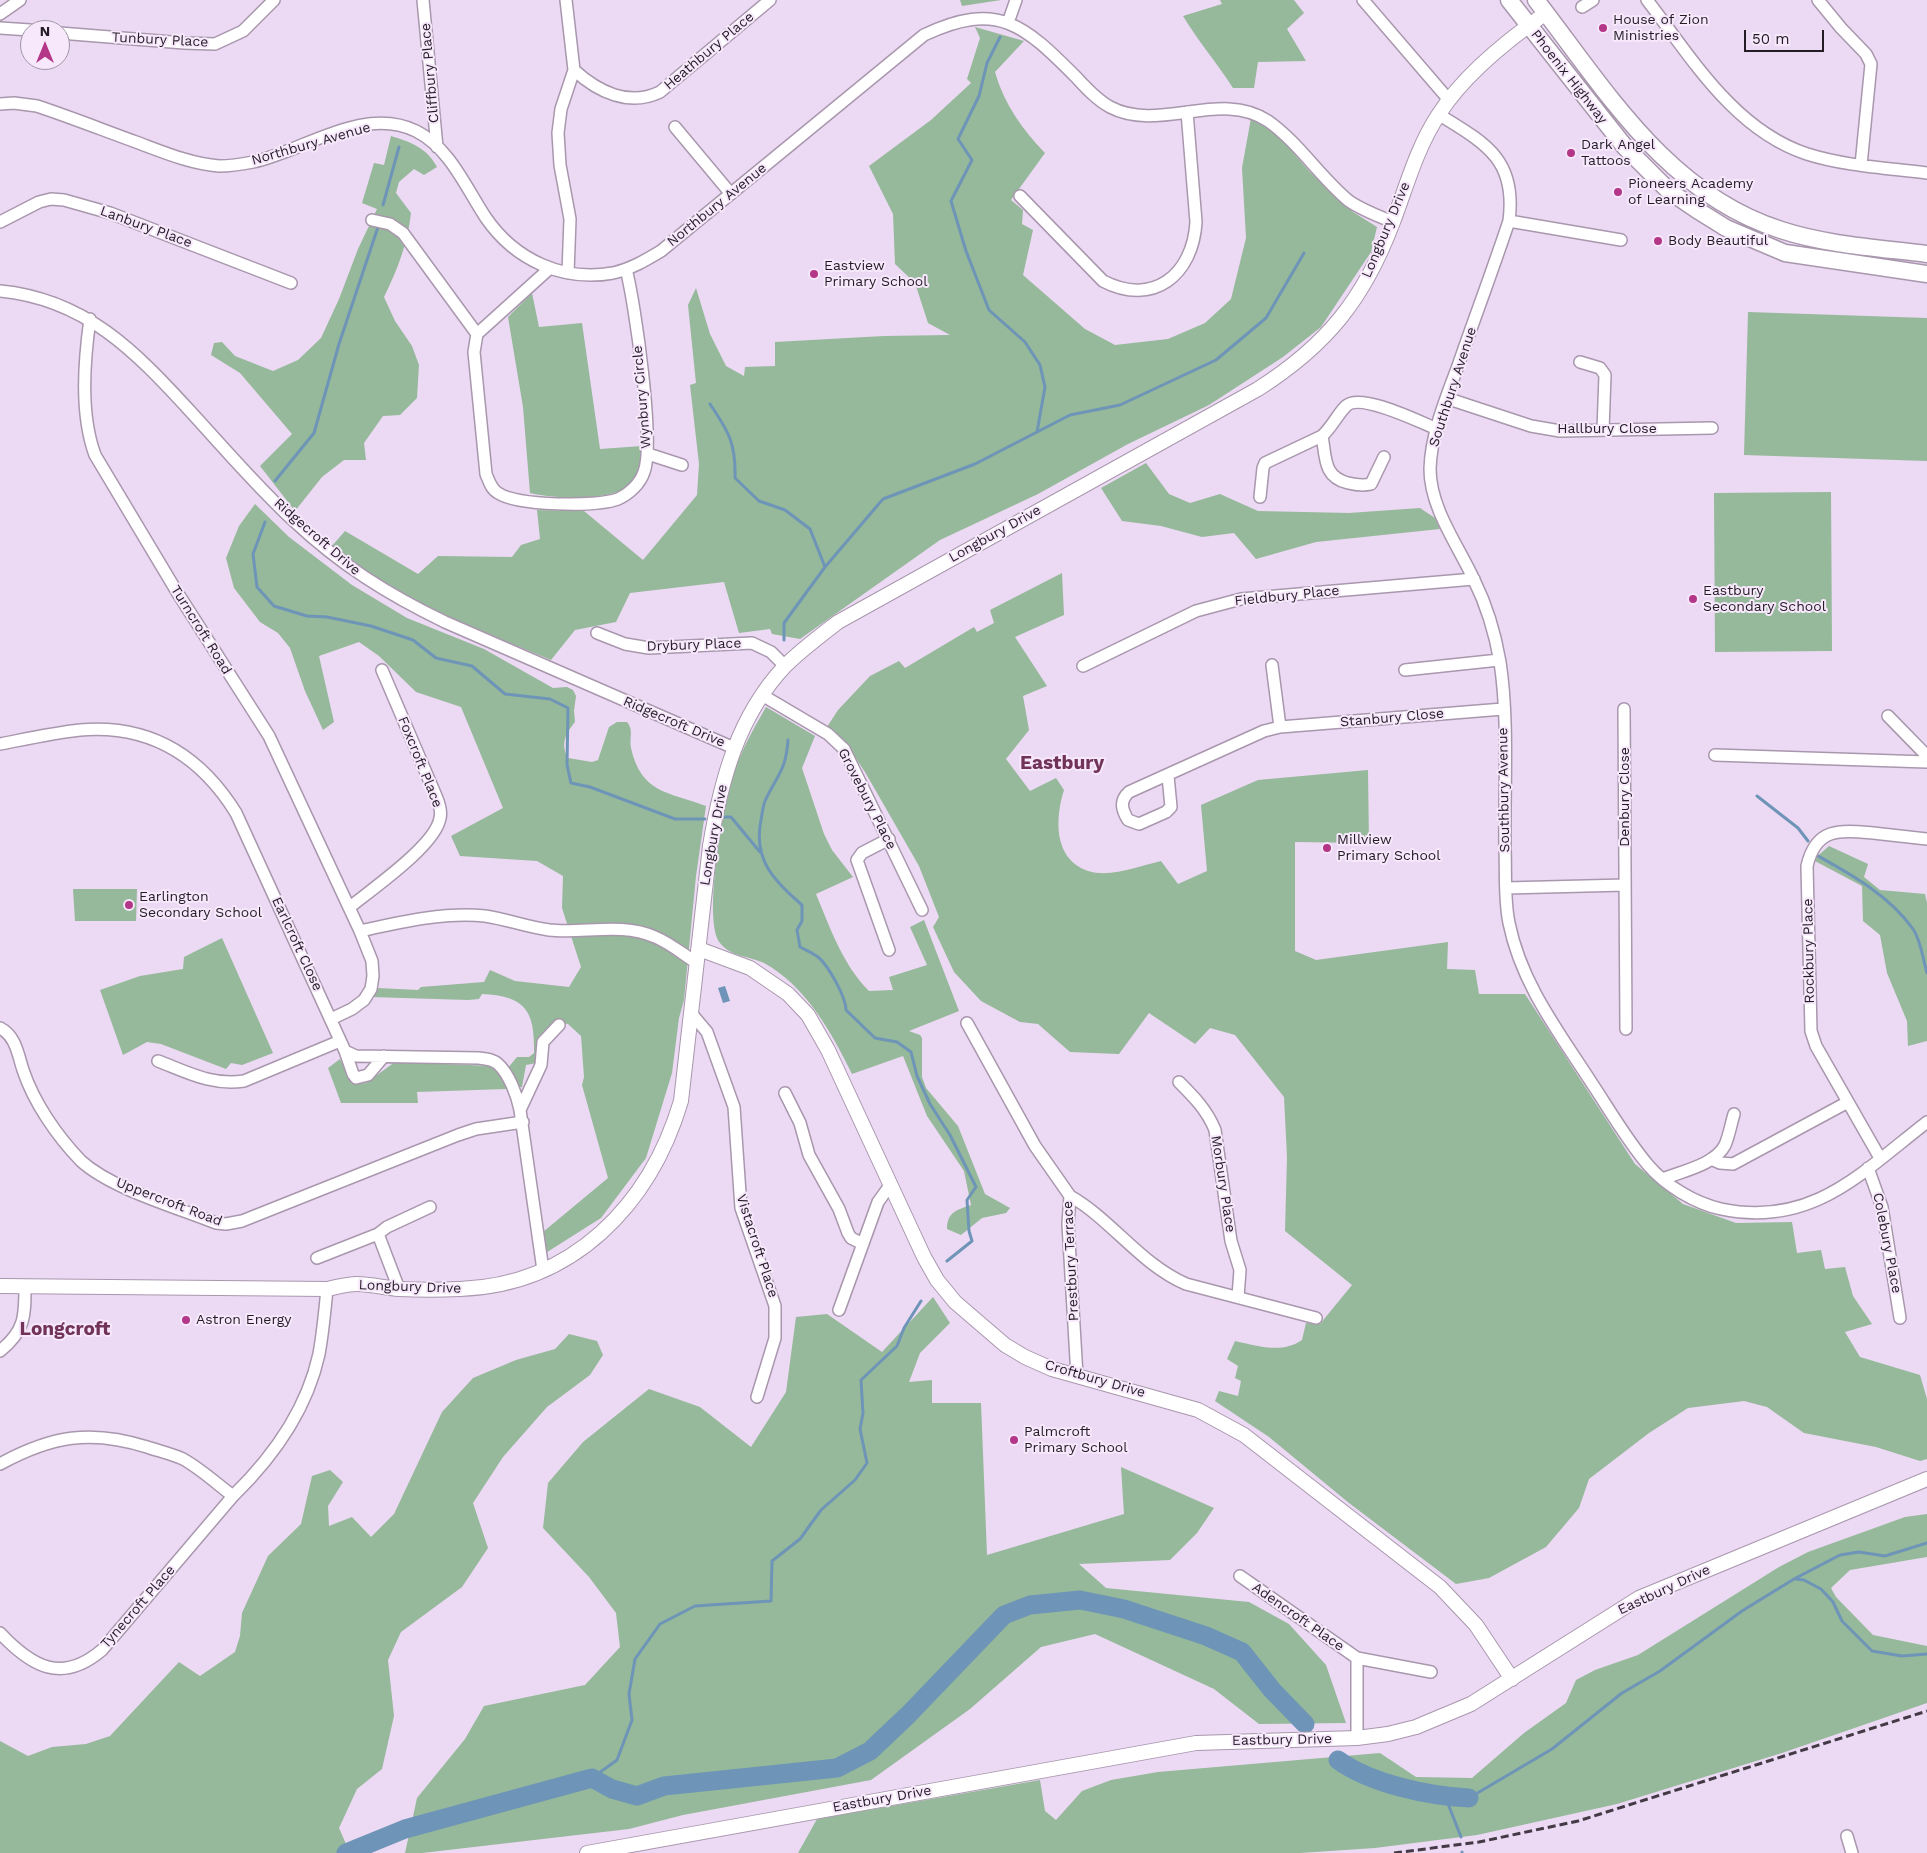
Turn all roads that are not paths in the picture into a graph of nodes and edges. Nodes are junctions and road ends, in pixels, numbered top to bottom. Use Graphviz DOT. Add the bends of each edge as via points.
graph roads {
  1 [pos="20,0"];
  2 [pos="274,0"];
  3 [pos="423,0"];
  4 [pos="566,0"];
  5 [pos="770,0"];
  6 [pos="1016,0"];
  7 [pos="1363,0"];
  8 [pos="1508,0"];
  9 [pos="1593,0"];
  10 [pos="1647,0"];
  11 [pos="1818,0"];
  12 [pos="1541,6"];
  13 [pos="1582,7"];
  14 [pos="0,14"];
  15 [pos="1010,17"];
  16 [pos="1528,25"];
  17 [pos="0,28"];
  18 [pos="20,29"];
  19 [pos="70,34"];
  20 [pos="574,70"];
  21 [pos="1449,100"];
  22 [pos="0,104"];
  23 [pos="1187,112"];
  24 [pos="1438,114"];
  25 [pos="676,127"];
  26 [pos="437,147"];
  27 [pos="1861,165"];
  28 [pos="1927,173"];
  29 [pos="731,194"];
  30 [pos="1020,196"];
  31 [pos="372,220"];
  32 [pos="1509,221"];
  33 [pos="0,222"];
  34 [pos="1393,222"];
  35 [pos="1621,240"];
  36 [pos="1927,254"];
  37 [pos="549,269"];
  38 [pos="626,269"];
  39 [pos="568,273"];
  40 [pos="1927,274"];
  41 [pos="291,283"];
  42 [pos="0,291"];
  43 [pos="90,320"];
  44 [pos="477,334"];
  45 [pos="1580,362"];
  46 [pos="1446,398"];
  47 [pos="1712,428"];
  48 [pos="1437,429"];
  49 [pos="1604,430"];
  50 [pos="1322,436"];
  51 [pos="648,454"];
  52 [pos="1384,457"];
  53 [pos="682,465"];
  54 [pos="1260,497"];
  55 [pos="1474,579"];
  56 [pos="597,633"];
  57 [pos="1499,660"];
  58 [pos="1272,665"];
  59 [pos="785,666"];
  60 [pos="1083,666"];
  61 [pos="382,670"];
  62 [pos="1405,670"];
  63 [pos="762,695"];
  64 [pos="1503,709"];
  65 [pos="1624,709"];
  66 [pos="1888,716"];
  67 [pos="1280,727"];
  68 [pos="0,744"];
  69 [pos="734,748"];
  70 [pos="1715,755"];
  71 [pos="1927,756"];
  72 [pos="1927,762"];
  73 [pos="1168,776"];
  74 [pos="888,839"];
  75 [pos="1927,839"];
  76 [pos="1626,885"];
  77 [pos="1506,888"];
  78 [pos="350,907"];
  79 [pos="922,910"];
  80 [pos="360,931"];
  81 [pos="699,949"];
  82 [pos="889,950"];
  83 [pos="697,963"];
  84 [pos="691,1013"];
  85 [pos="331,1019"];
  86 [pos="967,1023"];
  87 [pos="559,1025"];
  88 [pos="0,1028"];
  89 [pos="1626,1029"];
  90 [pos="343,1046"];
  91 [pos="384,1056"];
  92 [pos="158,1061"];
  93 [pos="1178,1082"];
  94 [pos="785,1093"];
  95 [pos="1848,1102"];
  96 [pos="1734,1114"];
  97 [pos="521,1116"];
  98 [pos="1927,1122"];
  99 [pos="1880,1158"];
  100 [pos="1711,1159"];
  101 [pos="1868,1168"];
  102 [pos="1663,1179"];
  103 [pos="892,1184"];
  104 [pos="1070,1196"];
  105 [pos="430,1207"];
  106 [pos="378,1234"];
  107 [pos="862,1244"];
  108 [pos="317,1258"];
  109 [pos="542,1270"];
  110 [pos="0,1286"];
  111 [pos="25,1286"];
  112 [pos="327,1289"];
  113 [pos="398,1289"];
  114 [pos="1238,1297"];
  115 [pos="839,1310"];
  116 [pos="1316,1318"];
  117 [pos="1900,1318"];
  118 [pos="0,1351"];
  119 [pos="1077,1376"];
  120 [pos="757,1397"];
  121 [pos="0,1464"];
  122 [pos="1927,1479"];
  123 [pos="232,1496"];
  124 [pos="1240,1576"];
  125 [pos="0,1633"];
  126 [pos="1358,1658"];
  127 [pos="1431,1672"];
  128 [pos="1512,1679"];
  129 [pos="1357,1738"];
  130 [pos="1847,1836"];
  131 [pos="586,1853"];
  132 [pos="1852,1853"];
  1 -- 14 [label="street"];
  2 -- 19 [label="street, Tunbury Place" via="243,31 215,44"];
  3 -- 26 [label="street, Cliffbury Place"];
  4 -- 20 [label="street"];
  5 -- 20 [label="street, Heathbury Place" via="650,97 636,99 612,94 591,84"];
  6 -- 15 [label="street"];
  7 -- 21 [label="street"];
  8 -- 16 [label="main road, Phoenix Highway"];
  9 -- 13 [label="street"];
  10 -- 27 [label="street" via="1689,56 1747,120 1807,154"];
  11 -- 27 [label="street" via="1872,64"];
  12 -- 16 [label="street, Longbury Drive"];
  12 -- 36 [label="main road, Phoenix Highway" via="1644,140 1671,167 1720,202 1781,230 1824,241"];
  15 -- 23 [label="street, Northbury Avenue" via="1030,31 1090,92 1110,107 1142,115"];
  15 -- 29 [label="street, Northbury Avenue" via="971,13 936,27"];
  16 -- 21 [label="street, Longbury Drive" via="1478,69"];
  16 -- 40 [label="main road, Phoenix Highway" via="1624,147 1670,191 1697,210 1726,228 1785,253"];
  17 -- 18 [label="street"];
  20 -- 39 [label="street" via="561,109 558,133 570,219"];
  21 -- 24 [label="street, Longbury Drive"];
  22 -- 26 [label="street, Northbury Avenue" via="37,106 186,160 222,166 269,158 360,126 389,123 417,132"];
  23 -- 30 [label="street" via="1196,237 1186,263 1174,277 1160,286 1128,290 1103,281"];
  23 -- 34 [label="street, Northbury Avenue" via="1231,109 1262,118 1284,135 1352,202"];
  24 -- 32 [label="street, Southbury Avenue" via="1482,141 1496,157 1506,173 1509,187"];
  24 -- 34 [label="street, Longbury Drive" via="1411,170"];
  25 -- 29 [label="street"];
  26 -- 37 [label="street, Northbury Avenue" via="501,237 524,256"];
  27 -- 28 [label="street"];
  29 -- 38 [label="street, Northbury Avenue" via="661,251"];
  31 -- 44 [label="street" via="390,224 403,233"];
  32 -- 35 [label="street"];
  32 -- 46 [label="street, Southbury Avenue"];
  33 -- 41 [label="street, Lanbury Place" via="39,202 64,200 110,213"];
  34 -- 59 [label="street, Longbury Drive" via="1353,303 1320,342 1283,372 857,610"];
  37 -- 39 [label="street, Northbury Avenue"];
  37 -- 44 [label="street"];
  38 -- 39 [label="street, Northbury Avenue" via="598,275"];
  38 -- 51 [label="street, Wynbury Circle" via="632,295"];
  42 -- 43 [label="street, Ridgecroft Drive" via="44,299"];
  43 -- 69 [label="street, Ridgecroft Drive" via="131,350 293,520 361,577 398,600 445,622"];
  43 -- 78 [label="street, Turncroft Road" via="86,357 87,424 95,455 269,736"];
  44 -- 51 [label="street, Wynbury Circle" via="475,368 486,474 490,486 498,493 545,504 607,502 620,498 637,485 644,473"];
  45 -- 49 [label="street" via="1600,368 1605,375"];
  46 -- 48 [label="street, Southbury Avenue"];
  46 -- 49 [label="street, Hallbury Close" via="1539,427"];
  47 -- 49 [label="street, Hallbury Close"];
  48 -- 50 [label="street" via="1358,400 1346,405"];
  48 -- 55 [label="street, Southbury Avenue" via="1431,482 1442,516"];
  50 -- 52 [label="street" via="1329,471 1340,481 1371,484"];
  50 -- 54 [label="street" via="1265,463"];
  51 -- 53 [label="street"];
  55 -- 57 [label="street, Southbury Avenue" via="1493,627"];
  55 -- 60 [label="street, Fieldbury Place" via="1241,599 1196,611"];
  56 -- 59 [label="street, Drybury Place" via="625,644 649,648 752,643 771,652"];
  57 -- 62 [label="street"];
  57 -- 64 [label="street, Southbury Avenue"];
  58 -- 67 [label="street"];
  59 -- 63 [label="street, Longbury Drive"];
  61 -- 78 [label="street, Foxcroft Place" via="436,796 441,818 430,840"];
  63 -- 69 [label="street, Longbury Drive"];
  63 -- 74 [label="street, Grovebury Place" via="837,741 852,763"];
  64 -- 67 [label="street, Stanbury Close"];
  64 -- 77 [label="street, Southbury Avenue"];
  65 -- 76 [label="street, Denbury Close"];
  66 -- 71 [label="street"];
  67 -- 73 [label="street, Stanbury Close" via="1251,735"];
  68 -- 85 [label="street, Earlcroft Close" via="80,730 110,730 148,738 192,760 222,791 236,813"];
  69 -- 81 [label="street, Longbury Drive" via="722,786 710,846"];
  70 -- 72 [label="street"];
  73 -- 73 [label="street, Stanbury Close" via="1138,787 1123,797 1123,812 1128,820 1139,824 1171,807"];
  74 -- 79 [label="street, Grovebury Place"];
  74 -- 82 [label="street" via="857,860"];
  75 -- 95 [label="street, Rockbury Place" via="1840,830 1826,835 1810,854 1807,866 1809,1020 1816,1046"];
  76 -- 77 [label="street"];
  76 -- 89 [label="street, Denbury Close"];
  77 -- 102 [label="street, Southbury Avenue" via="1508,920 1516,951 1541,1005 1624,1133 1647,1164"];
  78 -- 80 [label="street, Turncroft Road"];
  80 -- 83 [label="street" via="404,921 459,915 486,916 550,930 616,929 654,937"];
  80 -- 85 [label="street" via="372,961 374,976 371,989 364,1000"];
  81 -- 83 [label="street, Longbury Drive"];
  81 -- 103 [label="street, Croftbury Drive" via="750,968 783,990 808,1015"];
  83 -- 84 [label="street, Longbury Drive"];
  84 -- 109 [label="street, Longbury Drive" via="681,1101 669,1137 647,1181 629,1206 600,1234 570,1256"];
  84 -- 120 [label="street, Vistacroft Place" via="707,1032 734,1106 741,1208 775,1306 775,1338"];
  85 -- 90 [label="street, Earlcroft Close"];
  86 -- 104 [label="street, Prestbury Terrace" via="1034,1146"];
  87 -- 97 [label="street" via="543,1042 541,1064"];
  88 -- 97 [label="street, Uppercroft Road" via="10,1035 14,1043 32,1094 80,1161 117,1184 216,1223 242,1221 458,1135"];
  90 -- 91 [label="street" via="356,1056"];
  90 -- 91 [label="street, Earlcroft Close" via="356,1078 368,1075"];
  90 -- 92 [label="street" via="230,1083 206,1080"];
  91 -- 97 [label="street" via="492,1060 514,1090"];
  93 -- 114 [label="street, Morbury Place" via="1201,1105 1215,1130 1231,1241 1240,1270"];
  94 -- 107 [label="street" via="800,1123 809,1155 839,1208 848,1233"];
  95 -- 99 [label="street, Rockbury Place"];
  95 -- 100 [label="street" via="1733,1164"];
  96 -- 100 [label="street" via="1725,1145"];
  97 -- 109 [label="street"];
  98 -- 99 [label="street, Southbury Avenue"];
  99 -- 101 [label="street, Southbury Avenue"];
  100 -- 102 [label="street"];
  101 -- 102 [label="street, Southbury Avenue" via="1808,1204 1766,1214 1713,1207 1687,1196"];
  101 -- 117 [label="street, Colebury Place" via="1882,1208"];
  103 -- 107 [label="street" via="878,1202"];
  103 -- 119 [label="street, Croftbury Drive" via="924,1257 955,1302 1005,1345 1045,1366"];
  104 -- 114 [label="street" via="1089,1207 1168,1275 1186,1284"];
  104 -- 119 [label="street, Prestbury Terrace" via="1068,1224"];
  105 -- 106 [label="street"];
  106 -- 108 [label="street"];
  106 -- 113 [label="street"];
  107 -- 115 [label="street"];
  109 -- 113 [label="street, Longbury Drive" via="521,1279 481,1288"];
  110 -- 111 [label="street, Longbury Drive"];
  111 -- 112 [label="street, Longbury Drive"];
  111 -- 118 [label="street" via="23,1322 11,1342"];
  112 -- 113 [label="street, Longbury Drive" via="357,1284"];
  112 -- 123 [label="street, Tynecroft Place" via="318,1355 301,1405 276,1446"];
  114 -- 116 [label="street"];
  119 -- 128 [label="street, Croftbury Drive" via="1198,1410 1244,1435 1440,1587 1476,1625"];
  121 -- 123 [label="street" via="63,1438 110,1437 183,1460"];
  122 -- 128 [label="street, Eastbury Drive" via="1639,1598"];
  123 -- 125 [label="street, Tynecroft Place" via="102,1650 81,1665 52,1669 39,1665"];
  124 -- 126 [label="street, Adencroft Place"];
  126 -- 127 [label="street, Adencroft Place"];
  126 -- 129 [label="street, Adencroft Place"];
  128 -- 129 [label="street, Eastbury Drive" via="1470,1704 1416,1728"];
  129 -- 131 [label="street, Eastbury Drive" via="1196,1743"];
  130 -- 132 [label="street"];
}
